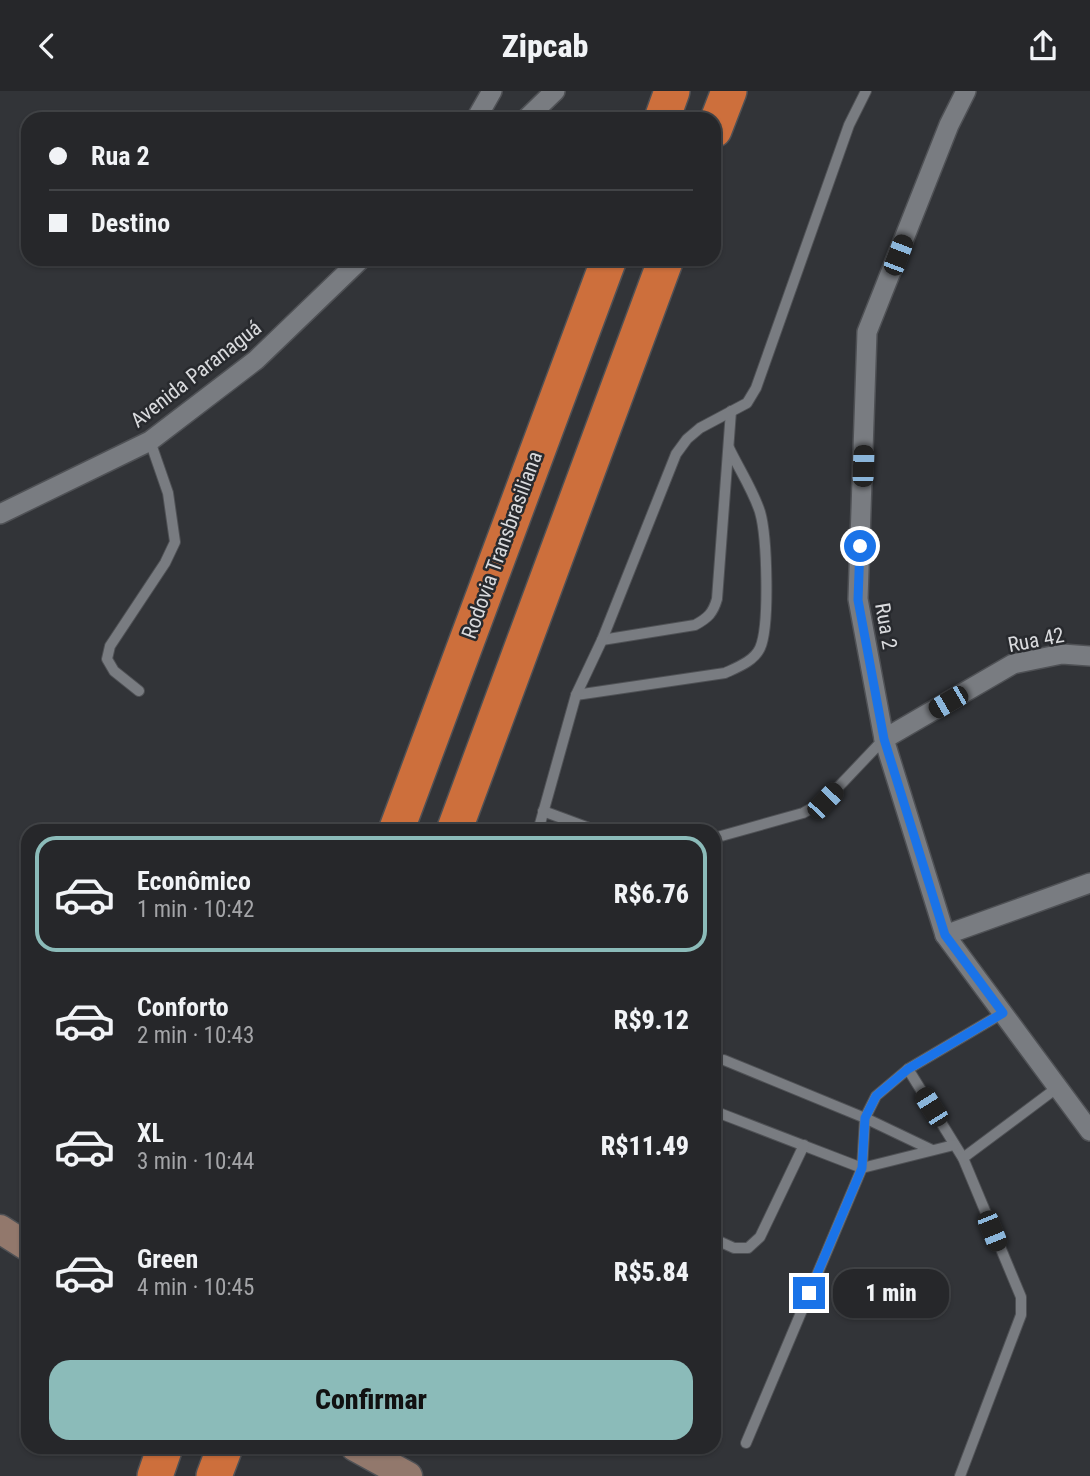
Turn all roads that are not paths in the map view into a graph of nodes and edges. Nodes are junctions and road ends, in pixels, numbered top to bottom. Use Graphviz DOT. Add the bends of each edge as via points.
graph roads {
  1 [pos="492,91"];
  2 [pos="555,91"];
  3 [pos="672,91"];
  4 [pos="729,91"];
  5 [pos="866,91"];
  6 [pos="966,91"];
  7 [pos="481,112"];
  8 [pos="533,112"];
  9 [pos="664,112"];
  10 [pos="721,112"];
  11 [pos="354,266"];
  12 [pos="606,266"];
  13 [pos="663,266"];
  14 [pos="732,411"];
  15 [pos="150,441"];
  16 [pos="729,448"];
  17 [pos="0,514"];
  18 [pos="602,640"];
  19 [pos="1090,656"];
  20 [pos="139,691"];
  21 [pos="576,695"];
  22 [pos="884,739"];
  23 [pos="543,811"];
  24 [pos="399,824"];
  25 [pos="457,824"];
  26 [pos="540,824"];
  27 [pos="578,824"];
  28 [pos="721,836"];
  29 [pos="1090,883"];
  30 [pos="945,935"];
  31 [pos="1003,1013"];
  32 [pos="724,1060"];
  33 [pos="908,1069"];
  34 [pos="1058,1087"];
  35 [pos="721,1114"];
  36 [pos="865,1118"];
  37 [pos="1090,1131"];
  38 [pos="804,1145"];
  39 [pos="954,1145"];
  40 [pos="932,1150"];
  41 [pos="963,1158"];
  42 [pos="862,1168"];
  43 [pos="0,1230"];
  44 [pos="721,1242"];
  45 [pos="21,1243"];
  46 [pos="746,1443"];
  47 [pos="163,1454"];
  48 [pos="222,1454"];
  49 [pos="368,1454"];
  50 [pos="155,1476"];
  51 [pos="214,1476"];
  52 [pos="408,1476"];
  53 [pos="960,1476"];
  1 -- 7 [label="street"];
  2 -- 8 [label="street"];
  3 -- 9 [label="highway"];
  4 -- 10 [label="highway"];
  5 -- 14 [label="lane" via="840,149 756,388 747,403"];
  6 -- 22 [label="street, Rua 2" via="867,333 858,600"];
  11 -- 15 [label="street, Avenida Paranaguá" via="256,361"];
  12 -- 24 [label="highway, Rodovia Transbrasiliana"];
  13 -- 25 [label="highway"];
  14 -- 16 [label="lane"];
  14 -- 18 [label="lane" via="700,428 676,454"];
  15 -- 17 [label="street, Avenida Paranaguá"];
  15 -- 20 [label="lane" via="168,492 175,541 110,646 107,659 114,671"];
  16 -- 18 [label="lane" via="714,610 695,625"];
  16 -- 21 [label="lane" via="764,528 765,629 759,650 744,665 725,673"];
  18 -- 21 [label="lane"];
  19 -- 22 [label="street, Rua 42" via="1062,654 1013,664"];
  21 -- 23 [label="lane"];
  22 -- 28 [label="lane" via="825,801 803,813"];
  22 -- 30 [label="street, Rua 2"];
  23 -- 26 [label="lane"];
  23 -- 27 [label="lane"];
  29 -- 30 [label="street"];
  30 -- 31 [label="street, Rua 2"];
  31 -- 33 [label="lane"];
  31 -- 34 [label="street, Rua 2"];
  32 -- 36 [label="lane"];
  33 -- 36 [label="lane" via="876,1096"];
  33 -- 39 [label="lane"];
  34 -- 37 [label="street, Rua 2"];
  34 -- 41 [label="lane"];
  35 -- 38 [label="lane"];
  36 -- 40 [label="lane"];
  36 -- 42 [label="lane"];
  38 -- 42 [label="lane"];
  38 -- 44 [label="lane" via="760,1237 748,1248"];
  39 -- 40 [label="lane"];
  39 -- 41 [label="lane"];
  40 -- 42 [label="lane"];
  41 -- 53 [label="lane" via="1021,1297 1021,1315"];
  42 -- 46 [label="lane"];
  43 -- 45 [label="street"];
  47 -- 50 [label="highway"];
  48 -- 51 [label="highway"];
  49 -- 52 [label="street"];
}
